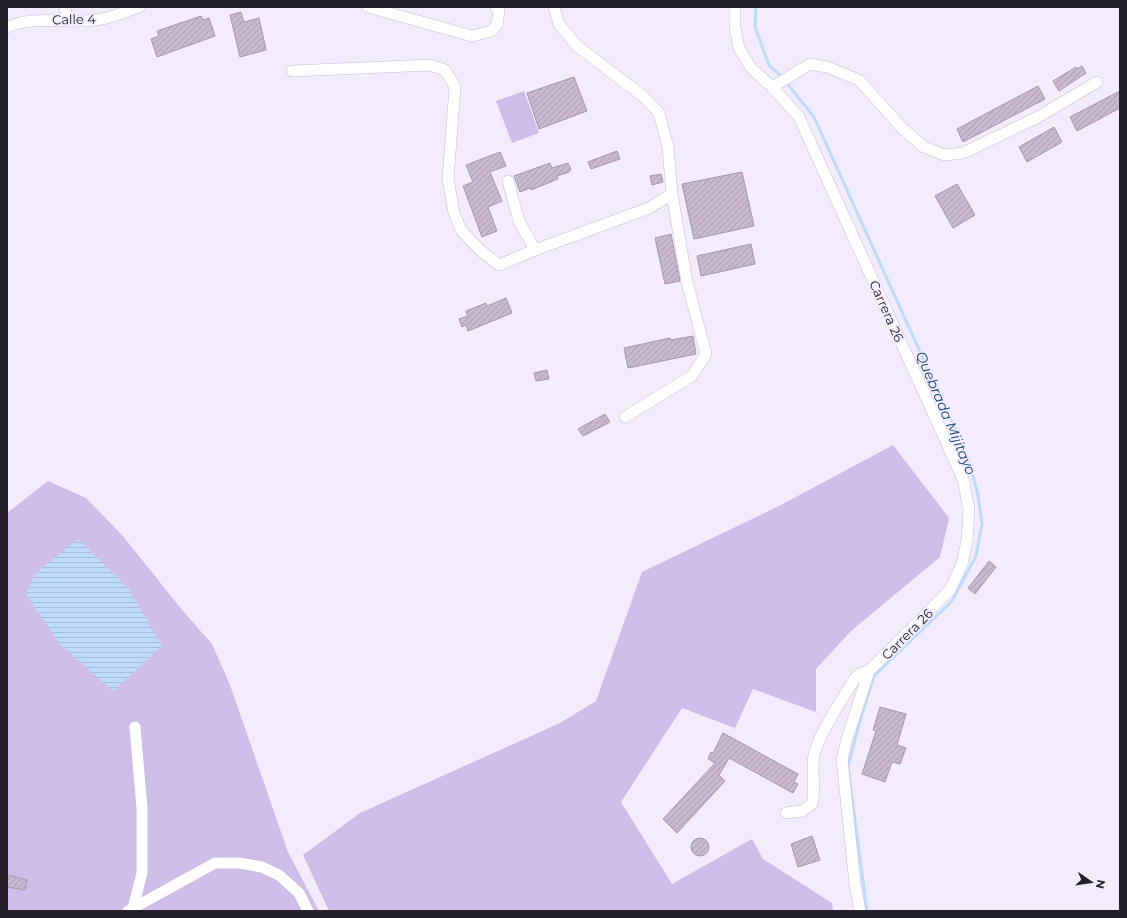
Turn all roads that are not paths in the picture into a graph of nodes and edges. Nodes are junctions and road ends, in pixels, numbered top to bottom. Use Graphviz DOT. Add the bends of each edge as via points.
graph roads {
  1 [pos="65,7"];
  2 [pos="139,7"];
  3 [pos="368,7"];
  4 [pos="496,7"];
  5 [pos="554,7"];
  6 [pos="735,7"];
  7 [pos="67,20"];
  8 [pos="7,27"];
  9 [pos="292,71"];
  10 [pos="1097,82"];
  11 [pos="772,87"];
  12 [pos="508,181"];
  13 [pos="672,194"];
  14 [pos="534,250"];
  15 [pos="625,417"];
  16 [pos="869,671"];
  17 [pos="135,727"];
  18 [pos="786,813"];
  19 [pos="131,910"];
  20 [pos="308,911"];
  21 [pos="860,911"];
  1 -- 7 [label="street"];
  2 -- 7 [label="street, Calle 4" via="96,20"];
  3 -- 4 [label="street" via="472,36 491,31 497,25 499,11"];
  5 -- 13 [label="street" via="559,24 577,46 644,97 659,113 668,147"];
  6 -- 11 [label="street, Carrera 26" via="735,28 739,48 751,68"];
  7 -- 8 [label="street, Calle 4" via="18,23"];
  9 -- 14 [label="street" via="430,64 445,70 455,87 448,179 454,213 461,230 499,265"];
  10 -- 11 [label="street" via="1038,117 963,153 944,155 924,147 903,130 859,80 819,64 810,64"];
  11 -- 16 [label="street, Carrera 26" via="799,118 964,479 969,509 967,541 962,564 950,590"];
  12 -- 14 [label="street" via="519,221"];
  13 -- 14 [label="street" via="649,208"];
  13 -- 15 [label="street" via="687,282 706,354 692,376"];
  16 -- 18 [label="street" via="856,677 820,740 814,755 815,795 812,804 802,811"];
  16 -- 21 [label="street, Carrera 26" via="842,759"];
  17 -- 19 [label="street" via="142,808 142,866"];
  19 -- 20 [label="street" via="215,863 239,863 262,867 279,875 299,893"];
}
